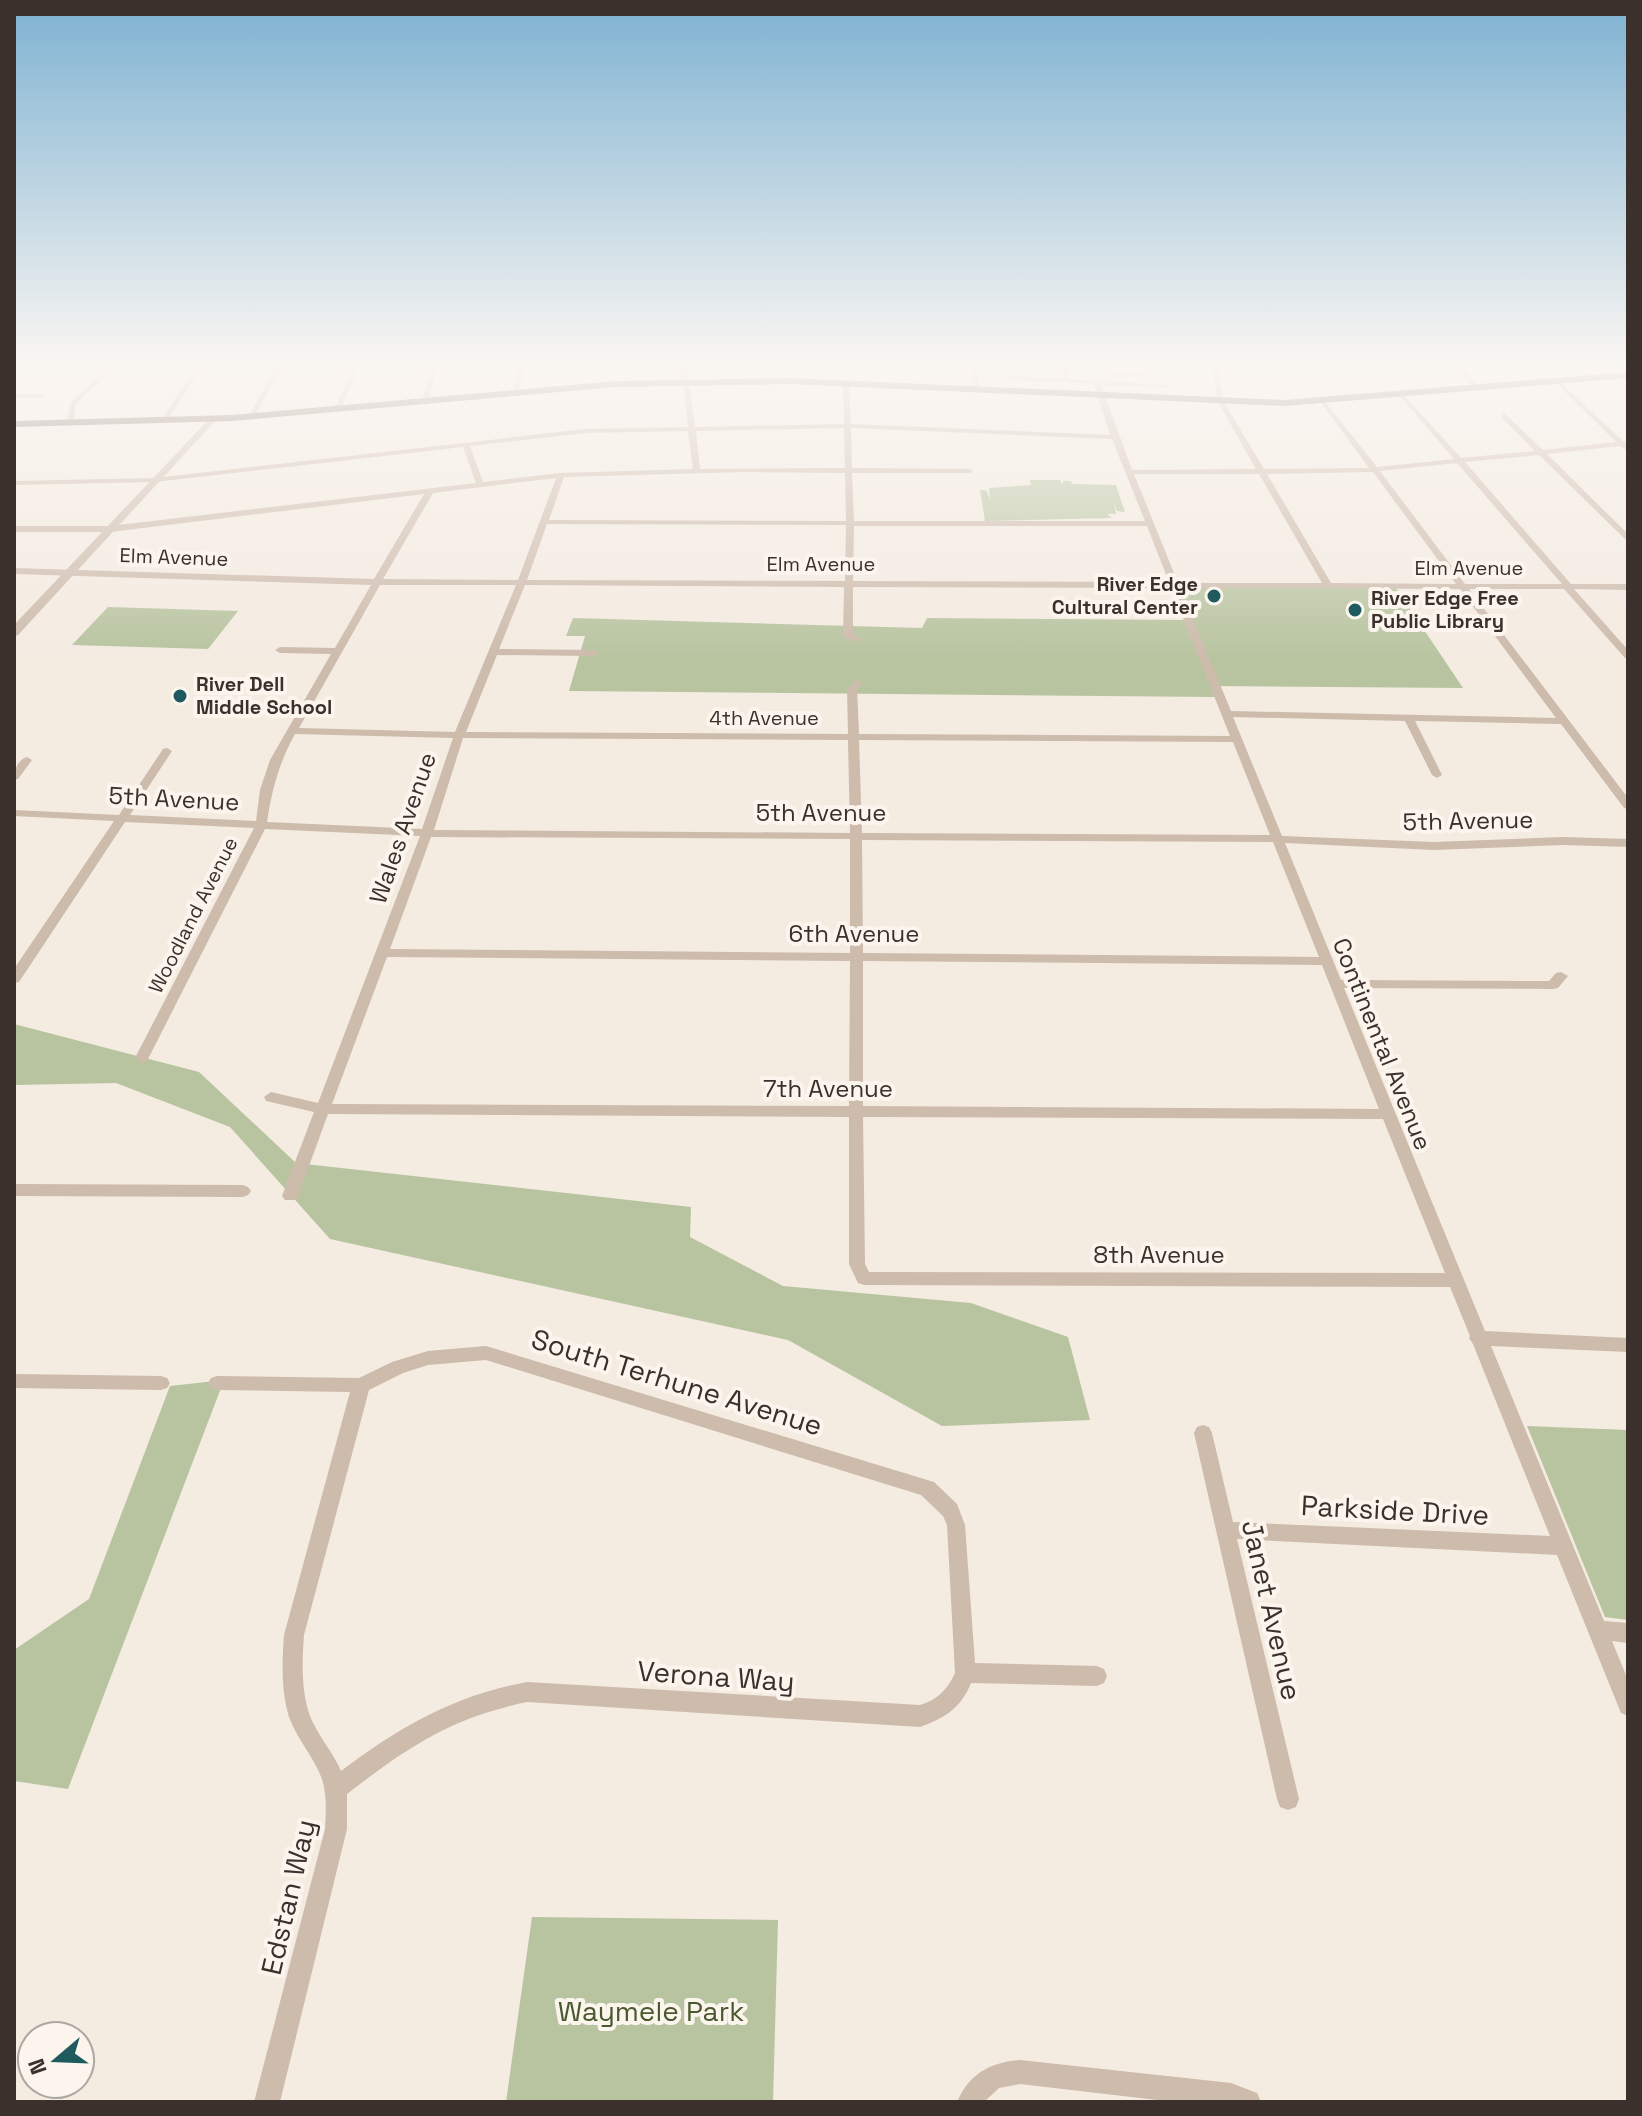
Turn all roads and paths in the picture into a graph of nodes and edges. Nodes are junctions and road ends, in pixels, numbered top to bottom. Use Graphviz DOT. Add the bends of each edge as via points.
graph roads {
  1 [pos="1460,462"];
  2 [pos="171,463"];
  3 [pos="308,463"];
  4 [pos="472,463"];
  5 [pos="696,463"];
  6 [pos="847,463"];
  7 [pos="1126,463"];
  8 [pos="1256,463"];
  9 [pos="1370,463"];
  10 [pos="1452,463"];
  11 [pos="1553,463"];
  12 [pos="847,470"];
  13 [pos="1375,470"];
  14 [pos="969,471"];
  15 [pos="697,472"];
  16 [pos="1130,472"];
  17 [pos="1262,473"];
  18 [pos="561,475"];
  19 [pos="155,480"];
  20 [pos="14,483"];
  21 [pos="481,486"];
  22 [pos="429,492"];
  23 [pos="545,522"];
  24 [pos="850,524"];
  25 [pos="1151,524"];
  26 [pos="14,529"];
  27 [pos="110,529"];
  28 [pos="1628,539"];
  29 [pos="14,571"];
  30 [pos="70,572"];
  31 [pos="522,581"];
  32 [pos="377,582"];
  33 [pos="851,582"];
  34 [pos="1175,585"];
  35 [pos="1328,585"];
  36 [pos="1461,586"];
  37 [pos="1567,586"];
  38 [pos="1628,587"];
  39 [pos="20,619"];
  40 [pos="14,632"];
  41 [pos="857,639"];
  42 [pos="280,650"];
  43 [pos="338,651"];
  44 [pos="492,652"];
  45 [pos="594,653"];
  46 [pos="1628,656"];
  47 [pos="858,683"];
  48 [pos="1226,714"];
  49 [pos="1409,719"];
  50 [pos="1561,721"];
  51 [pos="292,731"];
  52 [pos="459,735"];
  53 [pos="854,736"];
  54 [pos="1236,739"];
  55 [pos="167,751"];
  56 [pos="27,760"];
  57 [pos="1437,775"];
  58 [pos="14,777"];
  59 [pos="1628,806"];
  60 [pos="14,813"];
  61 [pos="122,819"];
  62 [pos="261,826"];
  63 [pos="427,833"];
  64 [pos="856,835"];
  65 [pos="1276,839"];
  66 [pos="1628,843"];
  67 [pos="382,953"];
  68 [pos="858,956"];
  69 [pos="1325,961"];
  70 [pos="1561,976"];
  71 [pos="14,979"];
  72 [pos="1335,984"];
  73 [pos="142,1058"];
  74 [pos="271,1097"];
  75 [pos="323,1109"];
  76 [pos="854,1111"];
  77 [pos="1387,1114"];
  78 [pos="14,1190"];
  79 [pos="243,1191"];
  80 [pos="290,1196"];
  81 [pos="1453,1280"];
  82 [pos="1477,1338"];
  83 [pos="1628,1345"];
  84 [pos="14,1381"];
  85 [pos="161,1383"];
  86 [pos="217,1383"];
  87 [pos="361,1385"];
  88 [pos="1203,1433"];
  89 [pos="1225,1530"];
  90 [pos="1562,1546"];
  91 [pos="1596,1630"];
  92 [pos="1628,1633"];
  93 [pos="965,1673"];
  94 [pos="1097,1676"];
  95 [pos="1628,1706"];
  96 [pos="335,1789"];
  97 [pos="1288,1799"];
  98 [pos="267,2102"];
  99 [pos="970,2102"];
  100 [pos="1248,2102"];
  1 -- 37 [label="street"];
  2 -- 19 [label="street"];
  3 -- 19 [label="street"];
  4 -- 21 [label="street"];
  5 -- 15 [label="street"];
  6 -- 12 [label="street"];
  7 -- 16 [label="street, Continental Avenue"];
  8 -- 17 [label="street"];
  9 -- 13 [label="street"];
  10 -- 13 [label="street"];
  11 -- 28 [label="street"];
  12 -- 14 [label="street"];
  12 -- 15 [label="street"];
  12 -- 24 [label="street"];
  13 -- 17 [label="street"];
  13 -- 36 [label="street"];
  15 -- 18 [label="street"];
  16 -- 17 [label="street"];
  16 -- 25 [label="street, Continental Avenue"];
  17 -- 35 [label="street"];
  18 -- 21 [label="street"];
  18 -- 23 [label="street, Wales Avenue"];
  19 -- 20 [label="street"];
  19 -- 27 [label="street"];
  21 -- 22 [label="street"];
  22 -- 27 [label="street"];
  22 -- 32 [label="street, Woodland Avenue"];
  23 -- 24 [label="street"];
  23 -- 31 [label="street, Wales Avenue"];
  24 -- 25 [label="street"];
  24 -- 33 [label="street"];
  25 -- 34 [label="street, Continental Avenue"];
  26 -- 27 [label="street"];
  27 -- 30 [label="street"];
  29 -- 30 [label="street, Elm Avenue"];
  30 -- 32 [label="street, Elm Avenue"];
  30 -- 39 [label="street"];
  31 -- 32 [label="street, Elm Avenue"];
  31 -- 33 [label="street, Elm Avenue"];
  31 -- 44 [label="street, Wales Avenue"];
  32 -- 43 [label="street, Woodland Avenue"];
  33 -- 34 [label="street, Elm Avenue"];
  33 -- 41 [label="street" via="848,636"];
  34 -- 35 [label="street, Elm Avenue"];
  34 -- 48 [label="street, Continental Avenue"];
  35 -- 36 [label="street, Elm Avenue"];
  36 -- 37 [label="street, Elm Avenue"];
  36 -- 50 [label="street"];
  37 -- 38 [label="street, Elm Avenue"];
  37 -- 46 [label="street"];
  39 -- 40 [label="street"];
  42 -- 43 [label="street"];
  43 -- 51 [label="street, Woodland Avenue"];
  44 -- 45 [label="street"];
  44 -- 52 [label="street, Wales Avenue"];
  47 -- 53 [label="street" via="852,688"];
  48 -- 49 [label="street"];
  48 -- 54 [label="street, Continental Avenue"];
  49 -- 50 [label="street"];
  49 -- 57 [label="street"];
  50 -- 59 [label="street"];
  51 -- 52 [label="street, 4th Avenue"];
  51 -- 62 [label="street, Woodland Avenue" via="275,760"];
  52 -- 53 [label="street, 4th Avenue"];
  52 -- 63 [label="street, Wales Avenue"];
  53 -- 54 [label="street, 4th Avenue"];
  53 -- 64 [label="street"];
  54 -- 65 [label="street, Continental Avenue"];
  55 -- 61 [label="street"];
  56 -- 58 [label="street"];
  60 -- 61 [label="street, 5th Avenue"];
  61 -- 62 [label="street, 5th Avenue"];
  61 -- 71 [label="street"];
  62 -- 63 [label="street, 5th Avenue"];
  62 -- 73 [label="street, Woodland Avenue"];
  63 -- 64 [label="street, 5th Avenue"];
  63 -- 67 [label="street, Wales Avenue"];
  64 -- 65 [label="street, 5th Avenue"];
  64 -- 68 [label="street"];
  65 -- 66 [label="street, 5th Avenue" via="1434,846"];
  65 -- 69 [label="street, Continental Avenue"];
  67 -- 68 [label="street, 6th Avenue"];
  67 -- 75 [label="street, Wales Avenue"];
  68 -- 69 [label="street, 6th Avenue"];
  68 -- 76 [label="street"];
  69 -- 72 [label="street, Continental Avenue"];
  70 -- 72 [label="street" via="1553,985"];
  72 -- 77 [label="street, Continental Avenue"];
  74 -- 75 [label="street, 7th Avenue"];
  75 -- 76 [label="street, 7th Avenue"];
  75 -- 80 [label="street, Wales Avenue"];
  76 -- 77 [label="street, 7th Avenue"];
  76 -- 81 [label="street, 8th Avenue" via="857,1264 864,1278"];
  77 -- 81 [label="street, Continental Avenue"];
  78 -- 79 [label="street"];
  81 -- 82 [label="street, Continental Avenue"];
  82 -- 83 [label="street"];
  82 -- 90 [label="street, Continental Avenue"];
  84 -- 85 [label="street"];
  86 -- 87 [label="street, South Terhune Avenue"];
  87 -- 93 [label="street, South Terhune Avenue" via="428,1358 486,1353 927,1488 940,1498 956,1525"];
  87 -- 96 [label="street, Edstan Way" via="294,1635 292,1664 301,1721 329,1768"];
  88 -- 89 [label="street, Janet Avenue"];
  89 -- 90 [label="street, Parkside Drive"];
  89 -- 97 [label="street, Janet Avenue"];
  90 -- 91 [label="street, Continental Avenue"];
  91 -- 92 [label="street"];
  91 -- 95 [label="street, Continental Avenue"];
  93 -- 94 [label="street"];
  93 -- 96 [label="street, Verona Way" via="950,1703 920,1716 527,1692 494,1697 424,1725"];
  96 -- 98 [label="street, Edstan Way" via="336,1829"];
  99 -- 100 [label="street" via="984,2081 1020,2072"];
}
